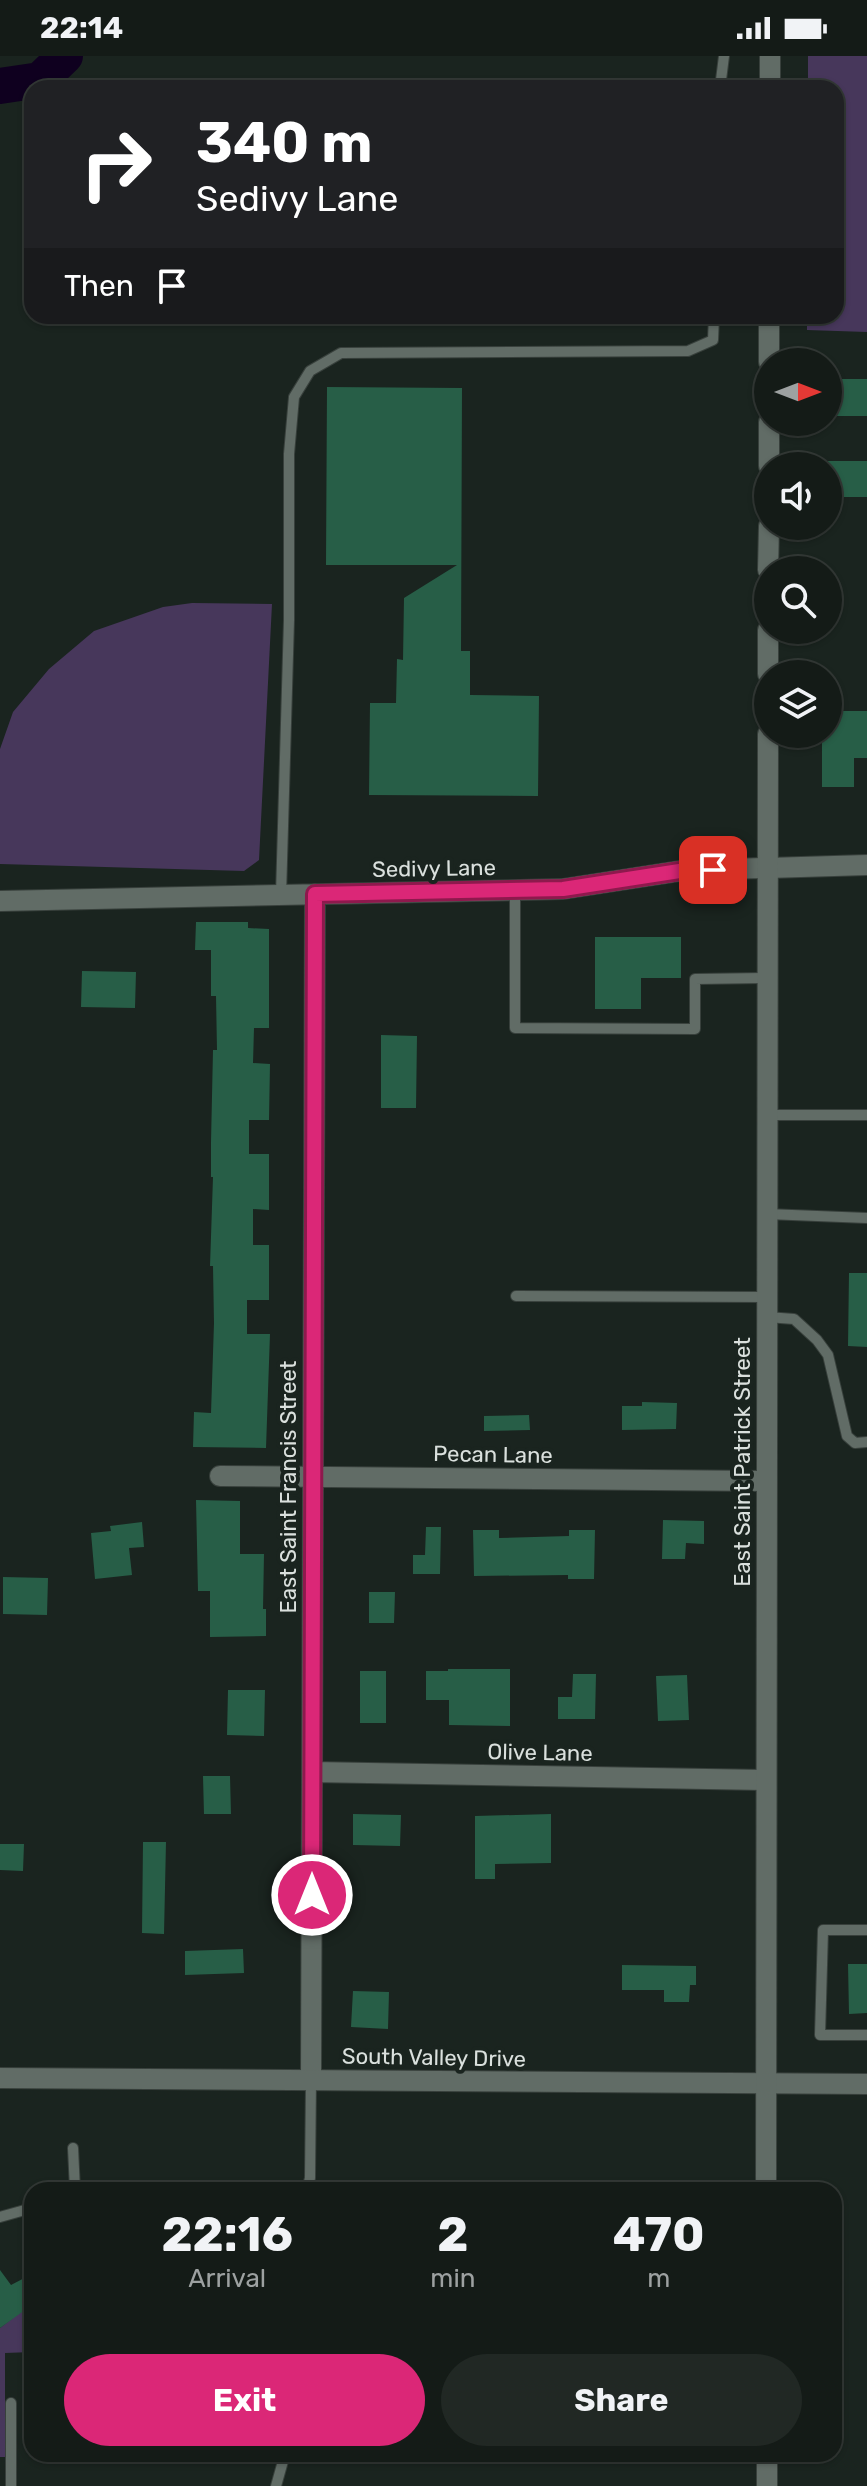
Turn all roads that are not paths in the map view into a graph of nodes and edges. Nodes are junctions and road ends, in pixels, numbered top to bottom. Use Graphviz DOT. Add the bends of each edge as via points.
graph roads {
  1 [pos="724,56"];
  2 [pos="770,56"];
  3 [pos="721,80"];
  4 [pos="770,80"];
  5 [pos="714,324"];
  6 [pos="769,324"];
  7 [pos="769,348"];
  8 [pos="768,748"];
  9 [pos="867,865"];
  10 [pos="768,868"];
  11 [pos="515,890"];
  12 [pos="315,894"];
  13 [pos="281,895"];
  14 [pos="0,901"];
  15 [pos="767,978"];
  16 [pos="767,1115"];
  17 [pos="867,1115"];
  18 [pos="767,1214"];
  19 [pos="867,1218"];
  20 [pos="516,1296"];
  21 [pos="767,1307"];
  22 [pos="867,1442"];
  23 [pos="220,1476"];
  24 [pos="312,1477"];
  25 [pos="766,1481"];
  26 [pos="312,1772"];
  27 [pos="766,1780"];
  28 [pos="867,1930"];
  29 [pos="867,2035"];
  30 [pos="0,2078"];
  31 [pos="311,2079"];
  32 [pos="765,2084"];
  33 [pos="867,2084"];
  34 [pos="73,2148"];
  35 [pos="75,2182"];
  36 [pos="309,2182"];
  37 [pos="766,2182"];
  38 [pos="24,2210"];
  39 [pos="0,2217"];
  40 [pos="11,2403"];
  41 [pos="283,2462"];
  42 [pos="767,2462"];
  43 [pos="11,2486"];
  44 [pos="276,2486"];
  45 [pos="767,2486"];
  1 -- 3 [label="lane"];
  2 -- 4 [label="street"];
  5 -- 13 [label="lane" via="713,340 688,351 341,353 310,371 294,397 289,454"];
  6 -- 7 [label="street"];
  8 -- 10 [label="street, East Saint Patrick Street"];
  9 -- 10 [label="street, Sedivy Lane"];
  10 -- 11 [label="street, Sedivy Lane" via="686,870 563,889"];
  10 -- 15 [label="street, East Saint Patrick Street"];
  11 -- 12 [label="street, Sedivy Lane"];
  11 -- 15 [label="lane" via="515,1028 695,1029 695,979"];
  12 -- 13 [label="street, Sedivy Lane"];
  12 -- 24 [label="street, East Saint Francis Street"];
  13 -- 14 [label="street, Sedivy Lane"];
  15 -- 16 [label="street, East Saint Patrick Street"];
  16 -- 17 [label="lane"];
  16 -- 18 [label="street, East Saint Patrick Street"];
  18 -- 19 [label="lane"];
  18 -- 21 [label="street, East Saint Patrick Street"];
  20 -- 21 [label="lane"];
  21 -- 22 [label="lane" via="794,1319 817,1340 828,1355 847,1436 855,1443"];
  21 -- 25 [label="street, East Saint Patrick Street"];
  23 -- 24 [label="street, Pecan Lane"];
  24 -- 25 [label="street, Pecan Lane"];
  24 -- 26 [label="street, East Saint Francis Street"];
  25 -- 27 [label="street, East Saint Patrick Street"];
  26 -- 27 [label="street, Olive Lane"];
  26 -- 31 [label="street, East Saint Francis Street"];
  27 -- 32 [label="street, East Saint Patrick Street"];
  28 -- 29 [label="lane" via="823,1930 820,2035"];
  30 -- 31 [label="street, South Valley Drive"];
  31 -- 32 [label="street, South Valley Drive"];
  31 -- 36 [label="lane"];
  32 -- 33 [label="street, South Valley Drive"];
  32 -- 37 [label="street, East Saint Patrick Street"];
  34 -- 35 [label="lane"];
  38 -- 39 [label="lane"];
  40 -- 43 [label="lane"];
  41 -- 44 [label="lane"];
  42 -- 45 [label="street"];
}
